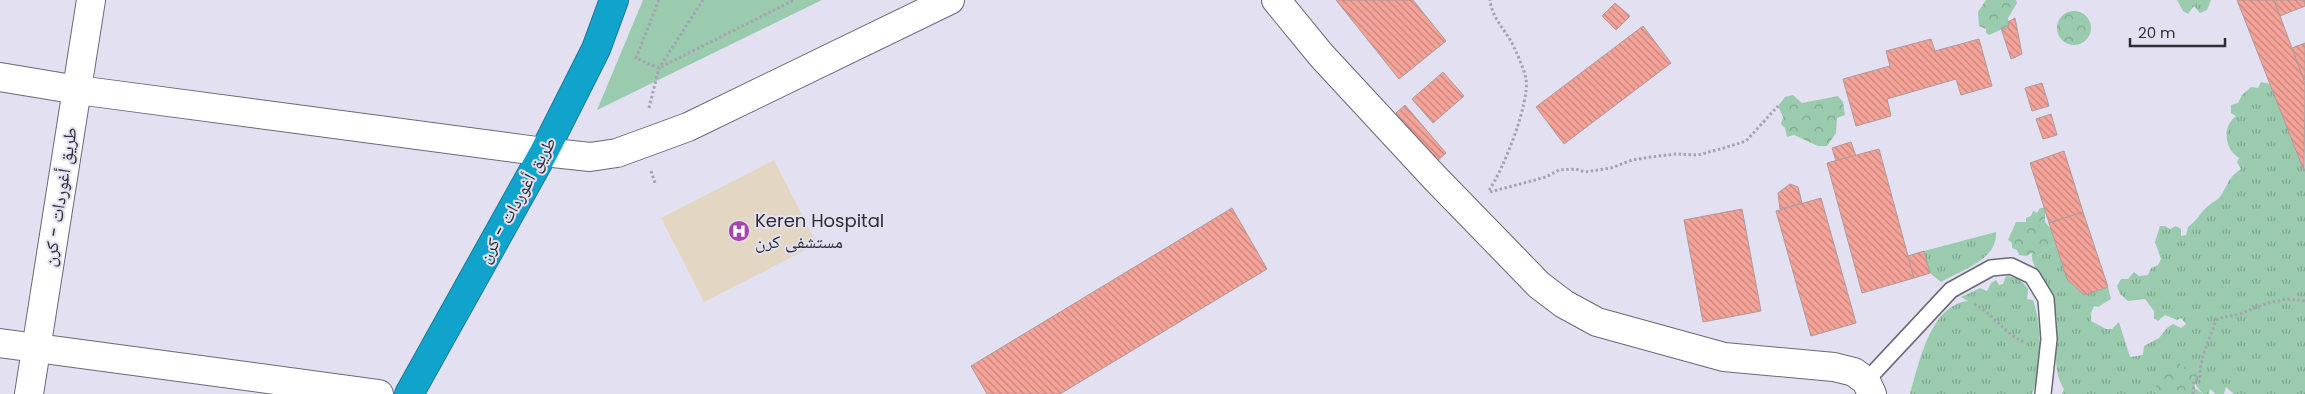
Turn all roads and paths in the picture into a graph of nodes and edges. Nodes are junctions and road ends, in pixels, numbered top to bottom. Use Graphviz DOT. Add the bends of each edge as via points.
graph roads {
  1 [pos="91,0"];
  2 [pos="614,0"];
  3 [pos="659,0"];
  4 [pos="702,0"];
  5 [pos="794,0"];
  6 [pos="950,0"];
  7 [pos="1276,0"];
  8 [pos="1490,0"];
  9 [pos="659,68"];
  10 [pos="0,77"];
  11 [pos="78,90"];
  12 [pos="1778,106"];
  13 [pos="544,152"];
  14 [pos="1951,290"];
  15 [pos="2305,300"];
  16 [pos="0,343"];
  17 [pos="36,348"];
  18 [pos="2046,363"];
  19 [pos="1869,388"];
  20 [pos="29,394"];
  21 [pos="379,394"];
  22 [pos="409,394"];
  23 [pos="2043,394"];
  24 [pos="2193,394"];
  1 -- 11 [label="street, طريق أغوردات - كرن"];
  2 -- 13 [label="highway, طريق أغوردات - كرن" via="596,49"];
  3 -- 9 [label="path" via="636,58"];
  4 -- 9 [label="path"];
  5 -- 9 [label="path"];
  6 -- 13 [label="street" via="688,127 617,153 590,157"];
  7 -- 19 [label="street" via="1321,55 1435,178 1539,284 1564,304 1597,322 1724,358 1834,367 1854,372"];
  8 -- 12 [label="path" via="1491,12 1514,47 1527,80 1520,118 1509,151 1487,192 1546,177 1559,170 1585,172 1611,168 1632,160 1676,154 1698,155 1724,148 1746,141"];
  10 -- 11 [label="street"];
  11 -- 13 [label="street"];
  11 -- 17 [label="street, طريق أغوردات - كرن"];
  13 -- 22 [label="highway, طريق أغوردات - كرن"];
  14 -- 18 [label="path" via="1996,319 2005,332 2033,346"];
  14 -- 18 [label="lane" via="1990,268 2011,266 2032,276 2046,299 2049,339"];
  14 -- 19 [label="lane"];
  15 -- 24 [label="path" via="2276,300 2216,320 2205,350 2200,378 2194,381"];
  16 -- 17 [label="street"];
  17 -- 20 [label="street, طريق أغوردات - كرن"];
  17 -- 21 [label="street"];
  18 -- 23 [label="lane"];
}
